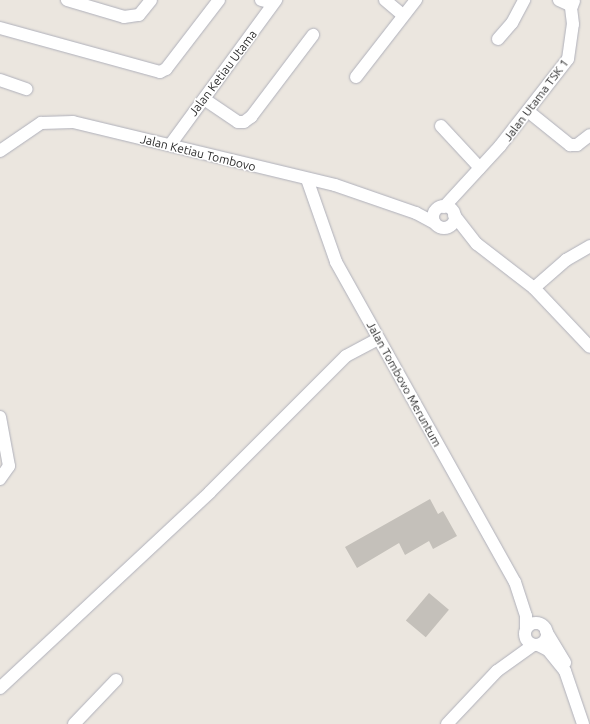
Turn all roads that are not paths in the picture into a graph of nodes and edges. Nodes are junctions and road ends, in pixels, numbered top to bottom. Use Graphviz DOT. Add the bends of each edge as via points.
graph roads {
  1 [pos="67,0"];
  2 [pos="151,0"];
  3 [pos="219,0"];
  4 [pos="261,0"];
  5 [pos="385,0"];
  6 [pos="416,0"];
  7 [pos="524,0"];
  8 [pos="559,0"];
  9 [pos="275,2"];
  10 [pos="572,2"];
  11 [pos="403,15"];
  12 [pos="0,28"];
  13 [pos="313,35"];
  14 [pos="498,39"];
  15 [pos="356,76"];
  16 [pos="0,80"];
  17 [pos="26,89"];
  18 [pos="204,99"];
  19 [pos="529,112"];
  20 [pos="441,126"];
  21 [pos="590,135"];
  22 [pos="170,145"];
  23 [pos="0,151"];
  24 [pos="480,168"];
  25 [pos="307,179"];
  26 [pos="401,207"];
  27 [pos="447,211"];
  28 [pos="439,226"];
  29 [pos="477,244"];
  30 [pos="590,246"];
  31 [pos="534,288"];
  32 [pos="378,339"];
  33 [pos="590,347"];
  34 [pos="0,416"];
  35 [pos="0,479"];
  36 [pos="515,582"];
  37 [pos="544,628"];
  38 [pos="525,632"];
  39 [pos="536,645"];
  40 [pos="497,671"];
  41 [pos="565,671"];
  42 [pos="116,680"];
  43 [pos="0,688"];
  44 [pos="74,724"];
  45 [pos="447,724"];
  46 [pos="583,724"];
  1 -- 2 [label="street" via="124,17 139,15"];
  3 -- 12 [label="street" via="166,69 160,72"];
  4 -- 9 [label="street"];
  5 -- 11 [label="street"];
  6 -- 11 [label="street"];
  7 -- 14 [label="street" via="515,19"];
  8 -- 10 [label="street"];
  9 -- 18 [label="street, Jalan Ketiau Utama"];
  10 -- 19 [label="street, Jalan Utama TSK 1" via="573,40 568,59"];
  11 -- 15 [label="street"];
  13 -- 18 [label="street" via="251,117 244,122 238,122"];
  16 -- 17 [label="street"];
  18 -- 22 [label="street, Jalan Ketiau Utama"];
  19 -- 21 [label="street" via="570,145 577,145"];
  19 -- 24 [label="street, Jalan Utama TSK 1"];
  20 -- 24 [label="street"];
  22 -- 23 [label="street, Jalan Ketiau Tombovo" via="57,120 41,123 28,130"];
  22 -- 25 [label="street, Jalan Ketiau Tombovo"];
  24 -- 27 [label="street, Jalan Utama TSK 1"];
  25 -- 26 [label="street, Jalan Ketiau Tombovo" via="335,185"];
  25 -- 32 [label="street, Jalan Tombovo Meruntum" via="336,262"];
  26 -- 27 [label="street, Jalan Ketiau Tombovo"];
  26 -- 28 [label="street, Jalan Ketiau Tombovo"];
  27 -- 28 [label="street" via="434,214"];
  27 -- 28 [label="street" via="452,224"];
  27 -- 29 [label="street, Jalan Ketiau Tombovo"];
  28 -- 29 [label="street, Jalan Ketiau Tombovo"];
  29 -- 31 [label="street, Jalan Ketiau Tombovo"];
  30 -- 31 [label="street" via="566,260"];
  31 -- 33 [label="street, Jalan Ketiau Tombovo"];
  32 -- 36 [label="street, Jalan Tombovo Meruntum"];
  32 -- 43 [label="street" via="346,356 210,492"];
  34 -- 35 [label="street" via="9,466"];
  36 -- 37 [label="street, Jalan Tombovo Meruntum"];
  36 -- 38 [label="street, Jalan Tombovo Meruntum" via="526,616"];
  37 -- 38 [label="street" via="535,623"];
  37 -- 39 [label="street" via="544,641"];
  37 -- 41 [label="street, Jalan Tombovo Meruntum" via="560,653"];
  38 -- 39 [label="street"];
  38 -- 40 [label="street"];
  39 -- 40 [label="street"];
  39 -- 41 [label="street" via="548,650"];
  40 -- 45 [label="street"];
  41 -- 46 [label="street, Jalan Tombovo Meruntum"];
  42 -- 44 [label="street"];
}
